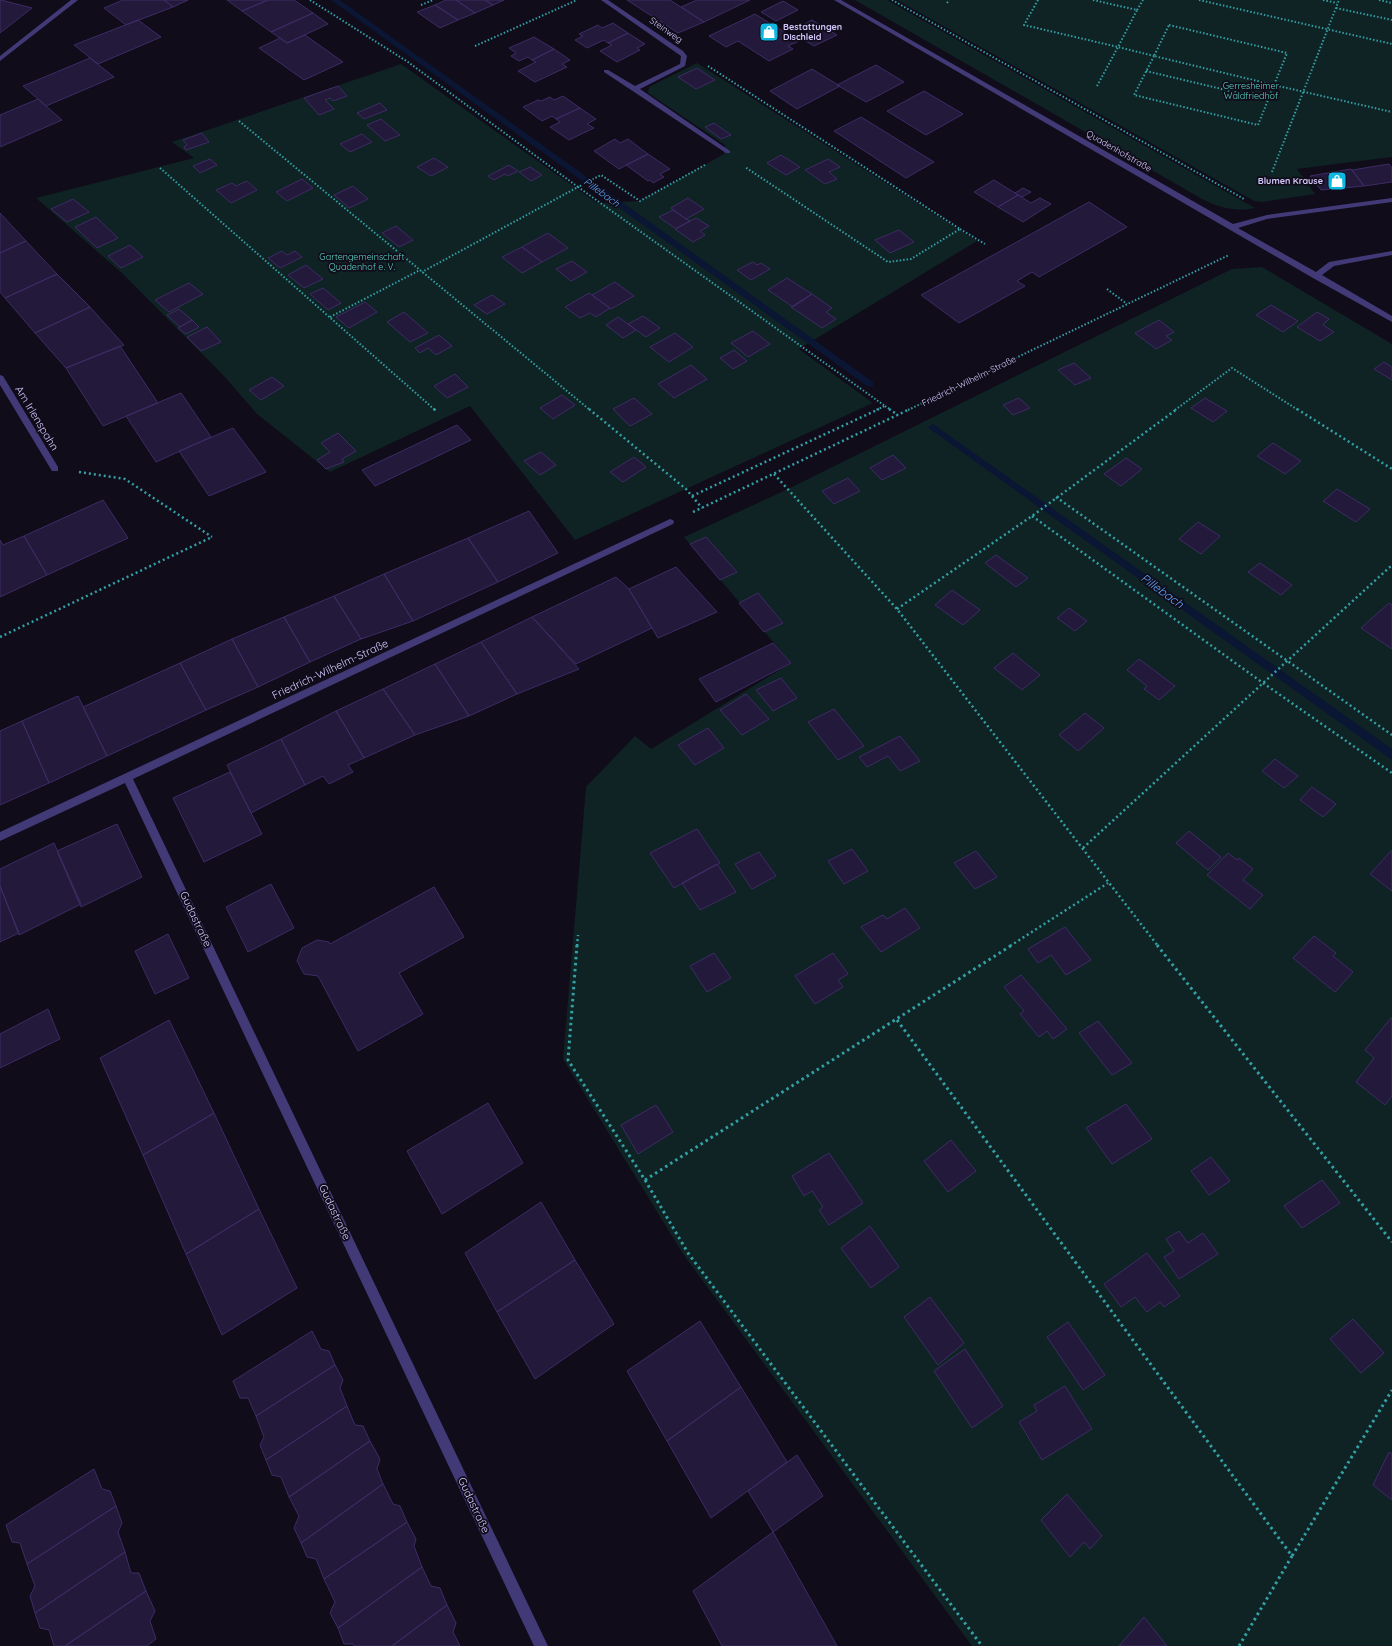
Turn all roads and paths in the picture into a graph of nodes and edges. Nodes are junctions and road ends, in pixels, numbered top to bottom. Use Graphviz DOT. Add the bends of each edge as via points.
graph roads {
  1 [pos="75,0"];
  2 [pos="310,0"];
  3 [pos="433,0"];
  4 [pos="578,0"];
  5 [pos="604,0"];
  6 [pos="837,0"];
  7 [pos="892,0"];
  8 [pos="949,0"];
  9 [pos="1038,0"];
  10 [pos="1093,0"];
  11 [pos="1143,0"];
  12 [pos="1199,0"];
  13 [pos="1323,0"];
  14 [pos="1339,0"];
  15 [pos="1380,0"];
  16 [pos="947,3"];
  17 [pos="1337,3"];
  18 [pos="1392,3"];
  19 [pos="421,6"];
  20 [pos="1336,8"];
  21 [pos="1138,10"];
  22 [pos="1392,20"];
  23 [pos="1328,30"];
  24 [pos="1392,44"];
  25 [pos="475,46"];
  26 [pos="1118,47"];
  27 [pos="1154,56"];
  28 [pos="0,59"];
  29 [pos="685,60"];
  30 [pos="606,71"];
  31 [pos="1146,71"];
  32 [pos="1274,85"];
  33 [pos="1097,86"];
  34 [pos="635,88"];
  35 [pos="1304,92"];
  36 [pos="1268,100"];
  37 [pos="1392,112"];
  38 [pos="239,121"];
  39 [pos="728,152"];
  40 [pos="160,168"];
  41 [pos="1272,172"];
  42 [pos="578,187"];
  43 [pos="1392,200"];
  44 [pos="1248,201"];
  45 [pos="1232,227"];
  46 [pos="960,229"];
  47 [pos="1255,240"];
  48 [pos="985,244"];
  49 [pos="1392,253"];
  50 [pos="421,271"];
  51 [pos="1316,276"];
  52 [pos="1106,289"];
  53 [pos="1127,304"];
  54 [pos="1391,317"];
  55 [pos="330,318"];
  56 [pos="0,378"];
  57 [pos="885,406"];
  58 [pos="437,412"];
  59 [pos="898,415"];
  60 [pos="55,469"];
  61 [pos="1392,469"];
  62 [pos="774,474"];
  63 [pos="692,496"];
  64 [pos="1056,497"];
  65 [pos="702,508"];
  66 [pos="688,514"];
  67 [pos="1032,516"];
  68 [pos="670,522"];
  69 [pos="1392,565"];
  70 [pos="896,609"];
  71 [pos="0,637"];
  72 [pos="1288,660"];
  73 [pos="1263,683"];
  74 [pos="1392,735"];
  75 [pos="1392,772"];
  76 [pos="128,778"];
  77 [pos="0,837"];
  78 [pos="1083,848"];
  79 [pos="1108,883"];
  80 [pos="578,935"];
  81 [pos="898,1020"];
  82 [pos="645,1180"];
  83 [pos="1392,1242"];
  84 [pos="1392,1390"];
  85 [pos="1292,1556"];
  86 [pos="541,1646"];
  87 [pos="982,1646"];
  88 [pos="1239,1646"];
  1 -- 28 [label="street"];
  2 -- 42 [label="path" via="408,62"];
  3 -- 19 [label="path"];
  4 -- 25 [label="path"];
  5 -- 29 [label="street, Steinweg" via="681,52"];
  6 -- 45 [label="street, Quadenhofstraße"];
  7 -- 44 [label="path, Quadenhofstraße"];
  8 -- 16 [label="path"];
  9 -- 26 [label="path" via="1024,25"];
  10 -- 21 [label="path"];
  11 -- 21 [label="path"];
  12 -- 23 [label="path"];
  13 -- 17 [label="path"];
  14 -- 17 [label="path"];
  15 -- 18 [label="path"];
  17 -- 20 [label="path"];
  20 -- 22 [label="path"];
  20 -- 23 [label="path"];
  21 -- 26 [label="path"];
  23 -- 24 [label="path"];
  23 -- 35 [label="path"];
  26 -- 27 [label="path"];
  26 -- 33 [label="path"];
  27 -- 31 [label="path"];
  27 -- 32 [label="path"];
  27 -- 32 [label="path" via="1170,25 1287,53"];
  29 -- 34 [label="street, Steinweg" via="677,69"];
  29 -- 46 [label="path" via="700,61"];
  30 -- 34 [label="street"];
  31 -- 36 [label="path"];
  31 -- 36 [label="path" via="1134,95 1258,125"];
  32 -- 35 [label="path"];
  32 -- 36 [label="path"];
  34 -- 39 [label="street"];
  35 -- 37 [label="path"];
  35 -- 41 [label="path"];
  38 -- 50 [label="path"];
  39 -- 42 [label="path" via="640,201 601,175"];
  39 -- 46 [label="path" via="742,165 888,262 911,259"];
  40 -- 55 [label="path"];
  42 -- 50 [label="path"];
  42 -- 57 [label="path"];
  43 -- 45 [label="street" via="1267,217"];
  45 -- 47 [label="street, Quadenhofstraße"];
  46 -- 48 [label="path"];
  47 -- 51 [label="street, Quadenhofstraße"];
  47 -- 53 [label="path, Friedrich-Wilhelm-Straße" via="1246,247"];
  49 -- 51 [label="street" via="1332,264"];
  50 -- 55 [label="path"];
  50 -- 63 [label="path"];
  51 -- 54 [label="street, Quadenhofstraße"];
  52 -- 53 [label="path"];
  53 -- 59 [label="path, Friedrich-Wilhelm-Straße"];
  55 -- 58 [label="path"];
  56 -- 60 [label="street, Am Irlenspahn"];
  57 -- 59 [label="path"];
  57 -- 63 [label="path"];
  59 -- 62 [label="path, Friedrich-Wilhelm-Straße"];
  60 -- 71 [label="path" via="125,479 212,537"];
  61 -- 64 [label="path" via="1232,368"];
  62 -- 65 [label="path, Friedrich-Wilhelm-Straße"];
  62 -- 70 [label="path"];
  63 -- 65 [label="path"];
  64 -- 67 [label="path"];
  64 -- 72 [label="path"];
  65 -- 66 [label="path, Friedrich-Wilhelm-Straße"];
  67 -- 70 [label="path"];
  67 -- 73 [label="path"];
  68 -- 76 [label="street, Friedrich-Wilhelm-Straße"];
  69 -- 72 [label="path"];
  70 -- 78 [label="path"];
  72 -- 73 [label="path"];
  72 -- 74 [label="path"];
  73 -- 75 [label="path"];
  73 -- 78 [label="path"];
  76 -- 77 [label="street, Friedrich-Wilhelm-Straße"];
  76 -- 86 [label="street, Gudastraße"];
  78 -- 79 [label="path"];
  79 -- 81 [label="path"];
  79 -- 83 [label="path"];
  80 -- 82 [label="path" via="568,1060"];
  81 -- 82 [label="path"];
  81 -- 85 [label="path"];
  82 -- 87 [label="path" via="688,1253"];
  84 -- 85 [label="path"];
  85 -- 88 [label="path"];
}
